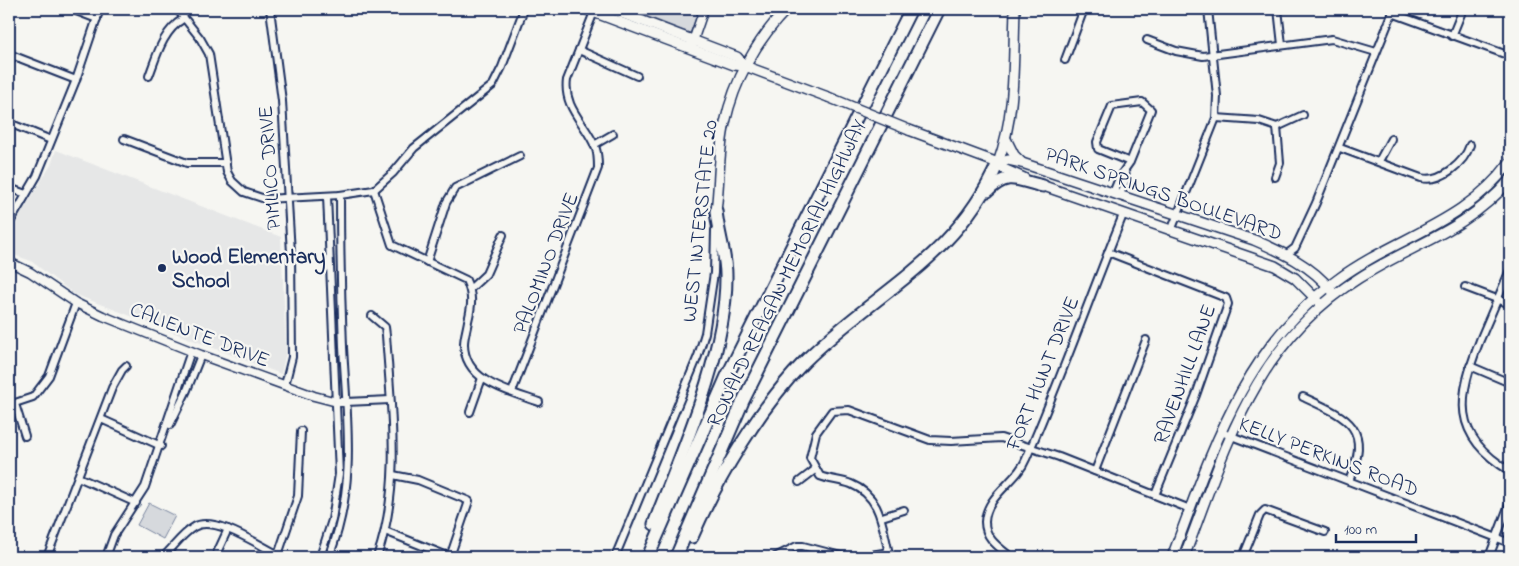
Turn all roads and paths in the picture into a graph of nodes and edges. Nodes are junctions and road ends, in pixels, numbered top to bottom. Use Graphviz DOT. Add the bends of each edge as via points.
graph roads {
  1 [pos="71,9"];
  2 [pos="100,9"];
  3 [pos="177,9"];
  4 [pos="270,9"];
  5 [pos="524,9"];
  6 [pos="585,9"];
  7 [pos="611,9"];
  8 [pos="704,9"];
  9 [pos="787,9"];
  10 [pos="911,9"];
  11 [pos="938,9"];
  12 [pos="1015,9"];
  13 [pos="1084,9"];
  14 [pos="1208,9"];
  15 [pos="1278,9"];
  16 [pos="1463,9"];
  17 [pos="1393,11"];
  18 [pos="594,12"];
  19 [pos="98,19"];
  20 [pos="183,19"];
  21 [pos="1452,36"];
  22 [pos="1147,40"];
  23 [pos="692,44"];
  24 [pos="1282,44"];
  25 [pos="580,50"];
  26 [pos="1376,52"];
  27 [pos="9,54"];
  28 [pos="1211,55"];
  29 [pos="1510,56"];
  30 [pos="1065,60"];
  31 [pos="745,66"];
  32 [pos="149,76"];
  33 [pos="637,76"];
  34 [pos="76,80"];
  35 [pos="1304,115"];
  36 [pos="1216,118"];
  37 [pos="9,123"];
  38 [pos="1277,127"];
  39 [pos="613,134"];
  40 [pos="124,139"];
  41 [pos="1006,139"];
  42 [pos="1391,139"];
  43 [pos="52,140"];
  44 [pos="594,145"];
  45 [pos="1470,145"];
  46 [pos="1340,148"];
  47 [pos="520,156"];
  48 [pos="1379,161"];
  49 [pos="1130,162"];
  50 [pos="1510,162"];
  51 [pos="226,163"];
  52 [pos="998,163"];
  53 [pos="1022,163"];
  54 [pos="1275,177"];
  55 [pos="1510,180"];
  56 [pos="1081,183"];
  57 [pos="1043,186"];
  58 [pos="9,188"];
  59 [pos="374,190"];
  60 [pos="26,194"];
  61 [pos="1116,194"];
  62 [pos="327,196"];
  63 [pos="340,196"];
  64 [pos="983,196"];
  65 [pos="287,199"];
  66 [pos="716,211"];
  67 [pos="1177,214"];
  68 [pos="1124,215"];
  69 [pos="9,224"];
  70 [pos="1171,231"];
  71 [pos="503,235"];
  72 [pos="1108,252"];
  73 [pos="1287,254"];
  74 [pos="713,261"];
  75 [pos="9,262"];
  76 [pos="427,262"];
  77 [pos="726,263"];
  78 [pos="1510,270"];
  79 [pos="1345,274"];
  80 [pos="1316,275"];
  81 [pos="1293,277"];
  82 [pos="1328,287"];
  83 [pos="1466,287"];
  84 [pos="470,289"];
  85 [pos="1334,295"];
  86 [pos="1315,298"];
  87 [pos="1497,299"];
  88 [pos="76,303"];
  89 [pos="1510,304"];
  90 [pos="1322,305"];
  91 [pos="1298,313"];
  92 [pos="372,316"];
  93 [pos="1146,340"];
  94 [pos="191,352"];
  95 [pos="201,356"];
  96 [pos="126,366"];
  97 [pos="1470,366"];
  98 [pos="482,378"];
  99 [pos="1510,383"];
  100 [pos="285,386"];
  101 [pos="512,392"];
  102 [pos="1303,397"];
  103 [pos="390,400"];
  104 [pos="337,402"];
  105 [pos="346,402"];
  106 [pos="539,402"];
  107 [pos="12,405"];
  108 [pos="470,412"];
  109 [pos="101,418"];
  110 [pos="301,431"];
  111 [pos="1221,432"];
  112 [pos="165,435"];
  113 [pos="1230,435"];
  114 [pos="25,436"];
  115 [pos="161,446"];
  116 [pos="1031,448"];
  117 [pos="816,469"];
  118 [pos="1095,471"];
  119 [pos="1510,472"];
  120 [pos="393,475"];
  121 [pos="78,477"];
  122 [pos="1350,481"];
  123 [pos="799,482"];
  124 [pos="1156,495"];
  125 [pos="1510,502"];
  126 [pos="136,503"];
  127 [pos="1190,509"];
  128 [pos="904,510"];
  129 [pos="882,517"];
  130 [pos="228,529"];
  131 [pos="385,530"];
  132 [pos="1325,532"];
  133 [pos="1496,537"];
  134 [pos="1510,543"];
  135 [pos="890,555"];
  136 [pos="280,556"];
  137 [pos="1175,556"];
  138 [pos="47,557"];
  139 [pos="106,557"];
  140 [pos="163,557"];
  141 [pos="215,557"];
  142 [pos="320,557"];
  143 [pos="329,557"];
  144 [pos="377,557"];
  145 [pos="450,557"];
  146 [pos="615,557"];
  147 [pos="641,557"];
  148 [pos="648,557"];
  149 [pos="676,557"];
  150 [pos="683,557"];
  151 [pos="775,557"];
  152 [pos="845,557"];
  153 [pos="859,557"];
  154 [pos="1011,557"];
  155 [pos="1184,557"];
  156 [pos="1243,557"];
  157 [pos="1489,557"];
  1 -- 19 [label="street"];
  2 -- 19 [label="street"];
  3 -- 20 [label="street"];
  4 -- 65 [label="street, PIMLICO DRIVE" via="282,100"];
  5 -- 59 [label="street" via="493,85 414,148"];
  6 -- 18 [label="main road, PARK SPRINGS BOULEVARD"];
  7 -- 23 [label="main road, PARK SPRINGS BOULEVARD"];
  8 -- 23 [label="street"];
  9 -- 31 [label="main road, WEST INTERSTATE 20"];
  10 -- 148 [label="highway, RONALD REAGAN MEMORIAL HIGHWAY" via="720,391"];
  11 -- 149 [label="highway, RONALD REAGAN MEMORIAL HIGHWAY" via="744,400"];
  12 -- 41 [label="main road" via="1013,98"];
  13 -- 30 [label="street"];
  14 -- 28 [label="street"];
  15 -- 24 [label="street"];
  16 -- 21 [label="street"];
  17 -- 21 [label="street"];
  17 -- 26 [label="street"];
  18 -- 23 [label="main road, PARK SPRINGS BOULEVARD"];
  18 -- 25 [label="street, PALOMINO DRIVE"];
  19 -- 34 [label="street"];
  20 -- 32 [label="street" via="174,24 165,38"];
  20 -- 51 [label="street" via="209,54"];
  21 -- 29 [label="street"];
  22 -- 28 [label="street" via="1188,54"];
  23 -- 31 [label="main road, PARK SPRINGS BOULEVARD" via="734,66"];
  24 -- 26 [label="street" via="1332,39"];
  24 -- 28 [label="street"];
  25 -- 33 [label="street"];
  25 -- 44 [label="street, PALOMINO DRIVE" via="567,80 566,96"];
  26 -- 46 [label="street"];
  27 -- 34 [label="street"];
  28 -- 36 [label="street" via="1217,96"];
  31 -- 52 [label="main road, PARK SPRINGS BOULEVARD, bridge"];
  31 -- 66 [label="main road, WEST INTERSTATE 20" via="725,122"];
  34 -- 43 [label="street"];
  35 -- 38 [label="street"];
  36 -- 38 [label="street" via="1259,120"];
  36 -- 67 [label="street"];
  37 -- 43 [label="street"];
  38 -- 54 [label="street" via="1280,164"];
  39 -- 44 [label="street"];
  40 -- 51 [label="street" via="187,164"];
  41 -- 52 [label="main road"];
  41 -- 53 [label="main road" via="1014,156"];
  42 -- 48 [label="street"];
  43 -- 60 [label="street"];
  44 -- 101 [label="street, PALOMINO DRIVE" via="598,161 595,179"];
  45 -- 48 [label="street" via="1466,157 1433,180"];
  46 -- 48 [label="street"];
  46 -- 73 [label="street" via="1295,248"];
  47 -- 76 [label="street" via="455,188 446,204"];
  49 -- 49 [label="street" via="1151,110 1142,102 1110,108 1097,142 1098,149"];
  49 -- 61 [label="street" via="1126,179"];
  50 -- 79 [label="main road" via="1486,189 1438,225 1386,249"];
  51 -- 65 [label="street" via="232,181 244,192 265,199"];
  52 -- 53 [label="main road, PARK SPRINGS BOULEVARD" via="1008,160"];
  52 -- 57 [label="main road, PARK SPRINGS BOULEVARD" via="1004,169"];
  52 -- 64 [label="highway"];
  53 -- 56 [label="main road, PARK SPRINGS BOULEVARD"];
  55 -- 85 [label="main road" via="1485,206 1455,227 1384,264"];
  56 -- 57 [label="main road" via="1052,179"];
  56 -- 61 [label="main road, PARK SPRINGS BOULEVARD"];
  57 -- 64 [label="highway" via="1012,178 1003,179"];
  57 -- 68 [label="main road, PARK SPRINGS BOULEVARD"];
  58 -- 60 [label="street"];
  59 -- 63 [label="street"];
  59 -- 76 [label="street" via="392,245"];
  60 -- 69 [label="street"];
  61 -- 67 [label="main road, PARK SPRINGS BOULEVARD"];
  62 -- 63 [label="street"];
  62 -- 65 [label="street"];
  62 -- 104 [label="street"];
  63 -- 105 [label="street"];
  64 -- 150 [label="highway" via="944,245 830,338 783,385 722,480"];
  65 -- 100 [label="street, PIMLICO DRIVE" via="292,357"];
  66 -- 74 [label="street, WEST INTERSTATE 20"];
  66 -- 77 [label="highway"];
  67 -- 70 [label="street"];
  67 -- 73 [label="main road, PARK SPRINGS BOULEVARD"];
  68 -- 70 [label="main road, PARK SPRINGS BOULEVARD"];
  68 -- 72 [label="street, FORT HUNT DRIVE"];
  70 -- 81 [label="main road, PARK SPRINGS BOULEVARD" via="1253,257"];
  71 -- 84 [label="street" via="486,274"];
  72 -- 116 [label="street, FORT HUNT DRIVE"];
  72 -- 124 [label="street, RAVENHILL LANE" via="1222,296 1228,304"];
  73 -- 80 [label="main road, PARK SPRINGS BOULEVARD"];
  74 -- 77 [label="highway"];
  74 -- 146 [label="street, WEST INTERSTATE 20" via="710,307 698,356"];
  75 -- 88 [label="street, CALIENTE DRIVE"];
  76 -- 84 [label="street" via="461,276"];
  77 -- 147 [label="highway" via="722,317 703,392"];
  78 -- 87 [label="street"];
  79 -- 80 [label="main road"];
  79 -- 82 [label="main road"];
  80 -- 82 [label="main road, PARK SPRINGS BOULEVARD"];
  81 -- 86 [label="main road, PARK SPRINGS BOULEVARD"];
  81 -- 91 [label="main road" via="1304,293"];
  82 -- 85 [label="main road, PARK SPRINGS BOULEVARD"];
  82 -- 86 [label="main road"];
  83 -- 87 [label="street"];
  84 -- 98 [label="street" via="471,308 464,344 468,360"];
  85 -- 90 [label="main road"];
  86 -- 90 [label="main road, PARK SPRINGS BOULEVARD"];
  86 -- 91 [label="main road"];
  87 -- 89 [label="street"];
  87 -- 97 [label="street"];
  88 -- 94 [label="street, CALIENTE DRIVE"];
  88 -- 107 [label="street" via="49,376 33,397"];
  90 -- 113 [label="main road" via="1287,340 1266,367"];
  91 -- 111 [label="main road" via="1264,353 1245,382"];
  92 -- 103 [label="street" via="385,327"];
  93 -- 118 [label="street"];
  94 -- 95 [label="street, CALIENTE DRIVE"];
  94 -- 112 [label="street"];
  95 -- 100 [label="street, CALIENTE DRIVE"];
  95 -- 112 [label="street"];
  96 -- 109 [label="street" via="112,388"];
  97 -- 99 [label="street"];
  97 -- 119 [label="street" via="1462,405 1469,429 1485,452"];
  98 -- 101 [label="street"];
  98 -- 108 [label="street"];
  100 -- 104 [label="street, CALIENTE DRIVE"];
  101 -- 106 [label="street"];
  102 -- 122 [label="street" via="1344,416 1356,432 1359,454"];
  103 -- 105 [label="street, CALIENTE DRIVE"];
  103 -- 120 [label="street"];
  104 -- 105 [label="street, CALIENTE DRIVE"];
  104 -- 142 [label="street" via="337,487 332,520"];
  105 -- 143 [label="street" via="348,489"];
  107 -- 114 [label="street"];
  109 -- 115 [label="street"];
  109 -- 121 [label="street"];
  110 -- 136 [label="street" via="298,496"];
  111 -- 113 [label="street, KELLY PERKINS ROAD"];
  111 -- 127 [label="main road"];
  112 -- 115 [label="street"];
  113 -- 122 [label="street, KELLY PERKINS ROAD"];
  113 -- 155 [label="main road"];
  115 -- 126 [label="street" via="146,487"];
  116 -- 117 [label="street" via="993,437 930,440 848,410 837,409 828,414 816,433 810,458"];
  116 -- 118 [label="street"];
  116 -- 154 [label="street, FORT HUNT DRIVE" via="1015,476 997,495 985,521 992,540"];
  117 -- 123 [label="street"];
  117 -- 129 [label="street" via="820,476 850,484 862,491 871,498"];
  118 -- 124 [label="street"];
  120 -- 131 [label="street"];
  120 -- 145 [label="street" via="418,480 469,501"];
  121 -- 126 [label="street"];
  121 -- 138 [label="street"];
  122 -- 133 [label="street, KELLY PERKINS ROAD"];
  124 -- 127 [label="street"];
  125 -- 133 [label="street"];
  126 -- 139 [label="street" via="114,535"];
  127 -- 137 [label="main road"];
  128 -- 129 [label="street"];
  129 -- 135 [label="street"];
  130 -- 136 [label="street"];
  130 -- 140 [label="street" via="200,524"];
  130 -- 141 [label="street"];
  131 -- 144 [label="street"];
  131 -- 145 [label="street"];
  132 -- 156 [label="street" via="1265,510"];
  133 -- 134 [label="street, KELLY PERKINS ROAD"];
  133 -- 157 [label="street"];
  135 -- 153 [label="street"];
  151 -- 152 [label="street" via="803,546"];
}
